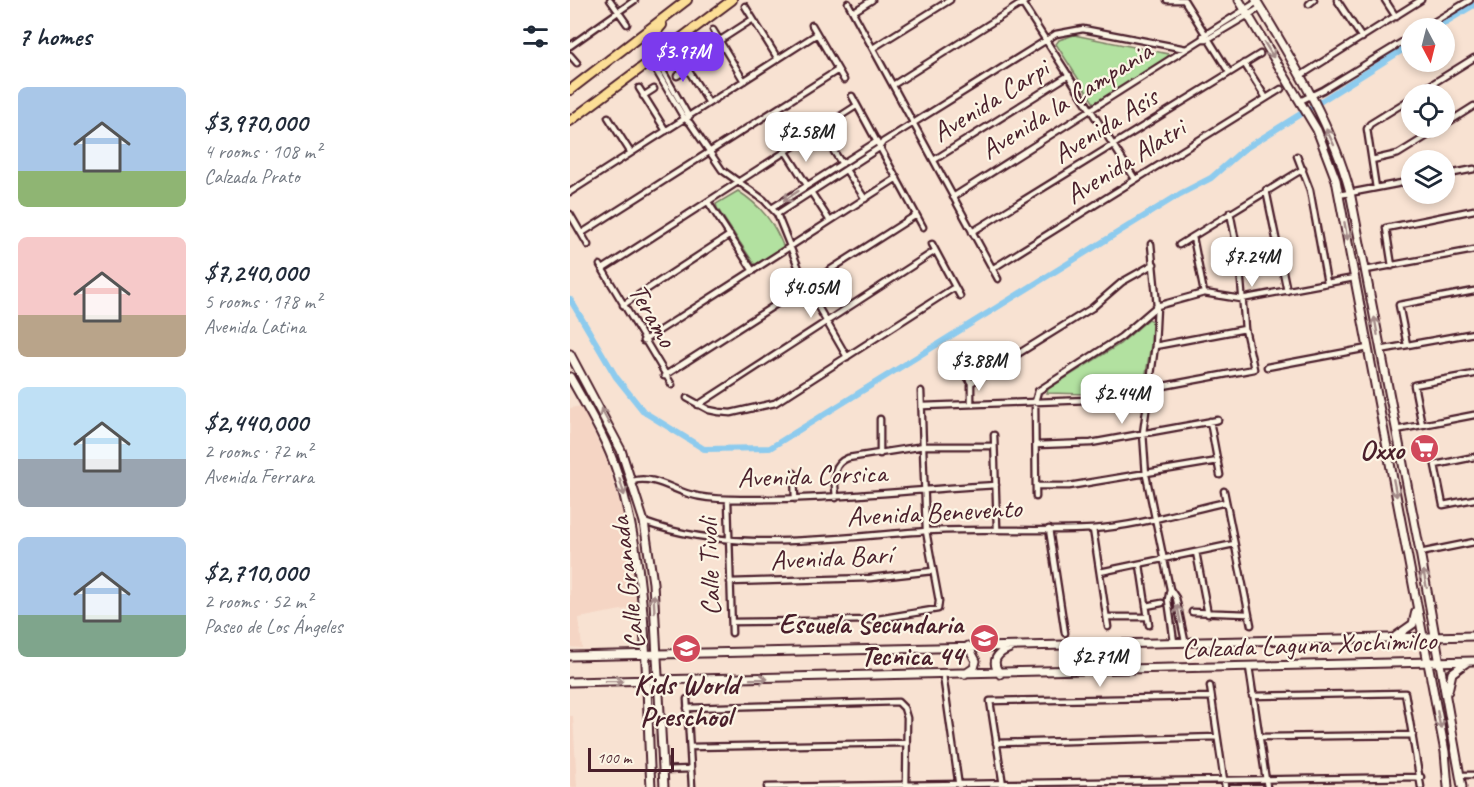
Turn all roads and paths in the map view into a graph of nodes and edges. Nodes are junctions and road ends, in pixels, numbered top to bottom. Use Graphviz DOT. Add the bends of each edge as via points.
graph roads {
  1 [pos="610,0"];
  2 [pos="635,0"];
  3 [pos="687,0"];
  4 [pos="732,0"];
  5 [pos="873,0"];
  6 [pos="950,0"];
  7 [pos="1167,0"];
  8 [pos="1184,0"];
  9 [pos="1239,0"];
  10 [pos="1337,0"];
  11 [pos="1385,0"];
  12 [pos="1421,0"];
  13 [pos="1470,0"];
  14 [pos="1023,1"];
  15 [pos="848,3"];
  16 [pos="1258,3"];
  17 [pos="679,6"];
  18 [pos="745,6"];
  19 [pos="618,12"];
  20 [pos="853,12"];
  21 [pos="1246,12"];
  22 [pos="1396,17"];
  23 [pos="1440,18"];
  24 [pos="753,19"];
  25 [pos="1226,19"];
  26 [pos="627,24"];
  27 [pos="812,25"];
  28 [pos="1230,25"];
  29 [pos="712,30"];
  30 [pos="817,34"];
  31 [pos="1205,37"];
  32 [pos="1362,38"];
  33 [pos="1046,39"];
  34 [pos="719,41"];
  35 [pos="1401,43"];
  36 [pos="570,46"];
  37 [pos="873,48"];
  38 [pos="1186,49"];
  39 [pos="660,52"];
  40 [pos="678,54"];
  41 [pos="1260,54"];
  42 [pos="570,55"];
  43 [pos="1474,58"];
  44 [pos="778,59"];
  45 [pos="650,60"];
  46 [pos="577,63"];
  47 [pos="1244,63"];
  48 [pos="687,69"];
  49 [pos="838,70"];
  50 [pos="1229,72"];
  51 [pos="1069,75"];
  52 [pos="677,76"];
  53 [pos="1300,76"];
  54 [pos="844,80"];
  55 [pos="744,81"];
  56 [pos="1432,84"];
  57 [pos="893,85"];
  58 [pos="639,88"];
  59 [pos="654,89"];
  60 [pos="1281,89"];
  61 [pos="570,90"];
  62 [pos="643,96"];
  63 [pos="852,96"];
  64 [pos="1266,98"];
  65 [pos="1310,99"];
  66 [pos="709,103"];
  67 [pos="1301,103"];
  68 [pos="1401,105"];
  69 [pos="856,106"];
  70 [pos="1474,106"];
  71 [pos="1091,110"];
  72 [pos="608,117"];
  73 [pos="686,117"];
  74 [pos="1455,118"];
  75 [pos="570,121"];
  76 [pos="914,123"];
  77 [pos="820,130"];
  78 [pos="666,131"];
  79 [pos="1424,138"];
  80 [pos="876,142"];
  81 [pos="883,142"];
  82 [pos="1113,144"];
  83 [pos="879,148"];
  84 [pos="710,152"];
  85 [pos="786,152"];
  86 [pos="632,153"];
  87 [pos="1297,156"];
  88 [pos="934,160"];
  89 [pos="1372,160"];
  90 [pos="842,164"];
  91 [pos="1303,169"];
  92 [pos="1474,169"];
  93 [pos="846,170"];
  94 [pos="1455,173"];
  95 [pos="897,178"];
  96 [pos="1135,179"];
  97 [pos="738,183"];
  98 [pos="1401,183"];
  99 [pos="807,185"];
  100 [pos="1376,188"];
  101 [pos="1266,190"];
  102 [pos="570,192"];
  103 [pos="812,192"];
  104 [pos="1350,192"];
  105 [pos="1339,195"];
  106 [pos="953,197"];
  107 [pos="865,199"];
  108 [pos="708,202"];
  109 [pos="772,208"];
  110 [pos="1474,210"];
  111 [pos="1230,212"];
  112 [pos="570,214"];
  113 [pos="777,214"];
  114 [pos="916,215"];
  115 [pos="830,221"];
  116 [pos="922,227"];
  117 [pos="972,232"];
  118 [pos="582,233"];
  119 [pos="730,236"];
  120 [pos="1193,237"];
  121 [pos="932,244"];
  122 [pos="1151,244"];
  123 [pos="588,245"];
  124 [pos="1179,245"];
  125 [pos="790,247"];
  126 [pos="1474,250"];
  127 [pos="935,251"];
  128 [pos="1154,264"];
  129 [pos="1392,266"];
  130 [pos="992,269"];
  131 [pos="1366,270"];
  132 [pos="753,271"];
  133 [pos="1354,278"];
  134 [pos="998,279"];
  135 [pos="1327,284"];
  136 [pos="806,286"];
  137 [pos="955,287"];
  138 [pos="1287,291"];
  139 [pos="1474,291"];
  140 [pos="1204,293"];
  141 [pos="960,296"];
  142 [pos="1241,298"];
  143 [pos="623,305"];
  144 [pos="1157,306"];
  145 [pos="826,322"];
  146 [pos="1245,329"];
  147 [pos="1474,333"];
  148 [pos="643,341"];
  149 [pos="1407,345"];
  150 [pos="1155,346"];
  151 [pos="1368,348"];
  152 [pos="1380,350"];
  153 [pos="570,354"];
  154 [pos="847,357"];
  155 [pos="1268,367"];
  156 [pos="963,370"];
  157 [pos="1384,370"];
  158 [pos="1474,374"];
  159 [pos="664,376"];
  160 [pos="570,377"];
  161 [pos="971,383"];
  162 [pos="672,385"];
  163 [pos="1149,389"];
  164 [pos="921,391"];
  165 [pos="687,398"];
  166 [pos="1377,398"];
  167 [pos="1035,402"];
  168 [pos="971,403"];
  169 [pos="698,405"];
  170 [pos="923,406"];
  171 [pos="1474,415"];
  172 [pos="880,419"];
  173 [pos="1218,420"];
  174 [pos="1210,421"];
  175 [pos="1422,425"];
  176 [pos="1395,428"];
  177 [pos="1143,433"];
  178 [pos="994,435"];
  179 [pos="1036,445"];
  180 [pos="994,446"];
  181 [pos="924,447"];
  182 [pos="880,454"];
  183 [pos="1474,457"];
  184 [pos="1218,461"];
  185 [pos="794,473"];
  186 [pos="1146,475"];
  187 [pos="1220,475"];
  188 [pos="633,481"];
  189 [pos="996,485"];
  190 [pos="1036,486"];
  191 [pos="925,489"];
  192 [pos="1224,491"];
  193 [pos="1036,497"];
  194 [pos="836,498"];
  195 [pos="795,499"];
  196 [pos="1474,499"];
  197 [pos="728,500"];
  198 [pos="1226,502"];
  199 [pos="1156,518"];
  200 [pos="644,522"];
  201 [pos="997,528"];
  202 [pos="1049,529"];
  203 [pos="1093,529"];
  204 [pos="926,531"];
  205 [pos="729,541"];
  206 [pos="1474,542"];
  207 [pos="1234,544"];
  208 [pos="1196,552"];
  209 [pos="1420,554"];
  210 [pos="1164,558"];
  211 [pos="1140,565"];
  212 [pos="933,571"];
  213 [pos="1100,572"];
  214 [pos="730,582"];
  215 [pos="1170,589"];
  216 [pos="1162,603"];
  217 [pos="1146,606"];
  218 [pos="1417,606"];
  219 [pos="1192,612"];
  220 [pos="1208,614"];
  221 [pos="1248,614"];
  222 [pos="1107,617"];
  223 [pos="1147,617"];
  224 [pos="732,622"];
  225 [pos="1149,625"];
  226 [pos="1251,625"];
  227 [pos="1108,627"];
  228 [pos="732,633"];
  229 [pos="1065,633"];
  230 [pos="1474,636"];
  231 [pos="1423,637"];
  232 [pos="1436,637"];
  233 [pos="1390,638"];
  234 [pos="1185,641"];
  235 [pos="1174,642"];
  236 [pos="968,646"];
  237 [pos="1016,646"];
  238 [pos="657,653"];
  239 [pos="644,654"];
  240 [pos="570,656"];
  241 [pos="1472,661"];
  242 [pos="1428,662"];
  243 [pos="1440,662"];
  244 [pos="1249,667"];
  245 [pos="965,674"];
  246 [pos="1000,674"];
  247 [pos="944,675"];
  248 [pos="645,681"];
  249 [pos="658,681"];
  250 [pos="570,682"];
  251 [pos="1210,687"];
  252 [pos="1252,696"];
  253 [pos="1211,697"];
  254 [pos="687,699"];
  255 [pos="1447,699"];
  256 [pos="687,708"];
  257 [pos="1413,735"];
  258 [pos="1217,737"];
  259 [pos="1259,737"];
  260 [pos="907,743"];
  261 [pos="996,743"];
  262 [pos="690,747"];
  263 [pos="691,769"];
  264 [pos="663,770"];
  265 [pos="1461,775"];
  266 [pos="1474,775"];
  267 [pos="1421,777"];
  268 [pos="1265,778"];
  269 [pos="1224,779"];
  270 [pos="1145,784"];
  271 [pos="1185,784"];
  272 [pos="906,785"];
  273 [pos="958,786"];
  274 [pos="1003,786"];
  275 [pos="651,787"];
  276 [pos="664,787"];
  277 [pos="692,787"];
  278 [pos="767,787"];
  279 [pos="1225,787"];
  280 [pos="1267,787"];
  281 [pos="1422,787"];
  282 [pos="1448,787"];
  283 [pos="1462,787"];
  1 -- 19 [label="street"];
  2 -- 19 [label="street"];
  3 -- 17 [label="main road"];
  4 -- 39 [label="main road"];
  5 -- 20 [label="street"];
  6 -- 37 [label="street"];
  7 -- 8 [label="street"];
  8 -- 31 [label="street"];
  9 -- 21 [label="main road"];
  10 -- 32 [label="street"];
  11 -- 22 [label="street"];
  12 -- 22 [label="street"];
  13 -- 23 [label="street"];
  14 -- 33 [label="street"];
  14 -- 57 [label="street"];
  15 -- 20 [label="street"];
  16 -- 21 [label="street, Avenida la Campania"];
  16 -- 53 [label="main road"];
  17 -- 45 [label="main road" via="649,39"];
  17 -- 61 [label="main road"];
  18 -- 24 [label="street"];
  19 -- 26 [label="street"];
  19 -- 36 [label="street"];
  20 -- 37 [label="street"];
  21 -- 25 [label="street, Avenida la Campania"];
  21 -- 28 [label="street, Avenida la Campania"];
  21 -- 67 [label="main road, one-way"];
  22 -- 32 [label="street"];
  24 -- 34 [label="street"];
  24 -- 44 [label="street"];
  25 -- 28 [label="street"];
  25 -- 31 [label="street, Avenida la Campania"];
  27 -- 30 [label="street"];
  28 -- 31 [label="street, Avenida la Campania"];
  29 -- 34 [label="street"];
  30 -- 44 [label="street"];
  30 -- 49 [label="street"];
  31 -- 38 [label="street, Avenida la Campania"];
  31 -- 50 [label="street"];
  32 -- 53 [label="street"];
  33 -- 38 [label="street" via="1083,29"];
  33 -- 51 [label="street"];
  33 -- 76 [label="street"];
  34 -- 55 [label="street"];
  35 -- 65 [label="street"];
  37 -- 57 [label="street"];
  38 -- 71 [label="street, Avenida la Campania"];
  39 -- 45 [label="main road"];
  39 -- 73 [label="street" via="658,61"];
  40 -- 48 [label="street"];
  41 -- 47 [label="street, Avenida Asis"];
  42 -- 46 [label="street"];
  43 -- 56 [label="street"];
  44 -- 55 [label="street"];
  45 -- 73 [label="street"];
  45 -- 75 [label="main road"];
  47 -- 50 [label="street, Avenida Asis"];
  47 -- 64 [label="street"];
  48 -- 52 [label="street"];
  48 -- 66 [label="street"];
  49 -- 54 [label="street"];
  49 -- 84 [label="street"];
  50 -- 82 [label="street, Avenida Asis"];
  51 -- 71 [label="street"];
  51 -- 88 [label="street, Avenida Carpi"];
  53 -- 65 [label="main road"];
  55 -- 66 [label="street"];
  57 -- 76 [label="street"];
  58 -- 62 [label="street"];
  59 -- 62 [label="street"];
  60 -- 64 [label="street, Avenida Alatri"];
  62 -- 78 [label="street"];
  63 -- 69 [label="street"];
  64 -- 96 [label="street, Avenida Alatri"];
  65 -- 67 [label="street"];
  104 -- 65 [label="main road, one-way" via="1340,159"];
  66 -- 73 [label="street"];
  67 -- 105 [label="main road" via="1327,154"];
  68 -- 89 [label="street" via="1367,129"];
  69 -- 77 [label="street"];
  69 -- 80 [label="street"];
  70 -- 74 [label="street"];
  71 -- 82 [label="street"];
  71 -- 106 [label="street, Avenida la Campania"];
  72 -- 86 [label="street"];
  73 -- 78 [label="street"];
  73 -- 84 [label="street"];
  76 -- 81 [label="street"];
  76 -- 88 [label="street"];
  77 -- 85 [label="street"];
  77 -- 90 [label="street"];
  78 -- 86 [label="street"];
  79 -- 89 [label="street" via="1398,154"];
  80 -- 81 [label="street"];
  80 -- 83 [label="street"];
  80 -- 90 [label="street"];
  81 -- 83 [label="street"];
  82 -- 96 [label="street"];
  82 -- 117 [label="street, Avenida Asis"];
  83 -- 93 [label="street"];
  83 -- 95 [label="street"];
  84 -- 97 [label="street" via="722,170"];
  84 -- 118 [label="street"];
  85 -- 97 [label="street"];
  85 -- 99 [label="street"];
  86 -- 102 [label="street"];
  87 -- 91 [label="street"];
  88 -- 106 [label="street"];
  89 -- 100 [label="street"];
  90 -- 99 [label="street"];
  91 -- 101 [label="street"];
  91 -- 135 [label="street"];
  92 -- 94 [label="street"];
  93 -- 103 [label="street"];
  93 -- 107 [label="street"];
  95 -- 107 [label="street"];
  95 -- 114 [label="street"];
  96 -- 130 [label="street, Avenida Alatri"];
  97 -- 108 [label="street"];
  97 -- 109 [label="street"];
  98 -- 100 [label="street"];
  99 -- 109 [label="street, one-way"];
  100 -- 104 [label="street"];
  101 -- 111 [label="street"];
  101 -- 138 [label="street"];
  103 -- 113 [label="street"];
  103 -- 115 [label="street"];
  104 -- 105 [label="street"];
  104 -- 131 [label="main road"];
  105 -- 133 [label="main road, one-way"];
  106 -- 117 [label="street"];
  107 -- 115 [label="street"];
  108 -- 119 [label="street"];
  108 -- 143 [label="street, Teramo" via="601,267"];
  109 -- 113 [label="street"];
  110 -- 129 [label="street" via="1386,228"];
  111 -- 120 [label="street"];
  111 -- 142 [label="street" via="1239,258"];
  112 -- 118 [label="street"];
  113 -- 125 [label="street"];
  114 -- 116 [label="street"];
  114 -- 136 [label="street"];
  115 -- 125 [label="street"];
  117 -- 130 [label="street"];
  118 -- 123 [label="street"];
  119 -- 132 [label="street"];
  119 -- 143 [label="street"];
  120 -- 124 [label="street"];
  120 -- 140 [label="street"];
  121 -- 127 [label="street"];
  122 -- 128 [label="street"];
  125 -- 132 [label="street"];
  125 -- 136 [label="street"];
  126 -- 129 [label="street"];
  127 -- 137 [label="street"];
  127 -- 145 [label="street"];
  128 -- 144 [label="street"];
  128 -- 161 [label="street" via="1122,282 1092,308"];
  129 -- 131 [label="street"];
  130 -- 134 [label="street"];
  152 -- 131 [label="main road, one-way"];
  132 -- 148 [label="street"];
  133 -- 135 [label="street"];
  133 -- 151 [label="main road"];
  135 -- 138 [label="street"];
  136 -- 145 [label="street"];
  136 -- 159 [label="street"];
  137 -- 141 [label="street"];
  137 -- 154 [label="street"];
  138 -- 142 [label="street"];
  139 -- 149 [label="street" via="1399,305"];
  140 -- 142 [label="street"];
  140 -- 144 [label="street"];
  142 -- 146 [label="street"];
  143 -- 148 [label="street, Teramo"];
  144 -- 150 [label="street"];
  144 -- 167 [label="street" via="1121,337 1038,391"];
  145 -- 154 [label="street"];
  145 -- 169 [label="street"];
  146 -- 150 [label="street"];
  146 -- 163 [label="street" via="1254,369"];
  147 -- 149 [label="street"];
  148 -- 159 [label="street, Teramo"];
  149 -- 152 [label="street"];
  150 -- 163 [label="street"];
  151 -- 155 [label="street"];
  151 -- 157 [label="main road" via="1375,365"];
  151 -- 166 [label="main road"];
  152 -- 157 [label="main road"];
  188 -- 153 [label="main road, Calle Granada, one-way" via="608,420"];
  154 -- 169 [label="street" via="766,407 731,413"];
  156 -- 161 [label="street"];
  157 -- 176 [label="main road"];
  158 -- 175 [label="street" via="1414,385"];
  159 -- 162 [label="street, Teramo"];
  160 -- 239 [label="main road, Calle Granada, one-way" via="606,444 626,502 639,571"];
  161 -- 168 [label="street"];
  163 -- 167 [label="street" via="1089,400"];
  163 -- 177 [label="street"];
  164 -- 170 [label="street"];
  165 -- 169 [label="street"];
  166 -- 176 [label="main road" via="1386,401"];
  166 -- 218 [label="main road, one-way"];
  167 -- 168 [label="street"];
  167 -- 179 [label="street"];
  168 -- 170 [label="street"];
  170 -- 181 [label="street"];
  171 -- 175 [label="street"];
  172 -- 182 [label="street"];
  173 -- 174 [label="street"];
  174 -- 177 [label="street"];
  174 -- 184 [label="street"];
  175 -- 176 [label="street"];
  176 -- 209 [label="main road"];
  177 -- 179 [label="street" via="1091,443"];
  177 -- 186 [label="street"];
  178 -- 180 [label="street"];
  179 -- 190 [label="street"];
  180 -- 181 [label="street"];
  180 -- 189 [label="street"];
  181 -- 182 [label="street"];
  181 -- 191 [label="street"];
  182 -- 194 [label="street" via="848,458 837,464"];
  183 -- 196 [label="street" via="1435,465 1443,505"];
  184 -- 186 [label="street"];
  184 -- 187 [label="street"];
  185 -- 195 [label="street"];
  186 -- 190 [label="street" via="1070,486"];
  186 -- 199 [label="street"];
  188 -- 197 [label="street, Avenida Corsica" via="644,478 691,495"];
  188 -- 200 [label="main road, Calle Granada"];
  189 -- 191 [label="street, Avenida Corsica"];
  189 -- 201 [label="street"];
  190 -- 193 [label="street"];
  191 -- 194 [label="street, Avenida Corsica"];
  191 -- 204 [label="street"];
  192 -- 198 [label="street"];
  194 -- 195 [label="street, Avenida Corsica"];
  195 -- 197 [label="street, Avenida Corsica"];
  197 -- 205 [label="street, Calle Tivoli"];
  198 -- 199 [label="street, Avenida Benevento"];
  198 -- 207 [label="street"];
  199 -- 203 [label="street, Avenida Benevento"];
  199 -- 210 [label="street"];
  200 -- 205 [label="street, Avenida Benevento" via="686,535"];
  238 -- 200 [label="main road, Calle Granada, one-way"];
  201 -- 202 [label="street, Avenida Benevento"];
  201 -- 204 [label="street, Avenida Benevento"];
  202 -- 203 [label="street, Avenida Benevento"];
  202 -- 229 [label="street"];
  203 -- 213 [label="street"];
  204 -- 205 [label="street, Avenida Benevento"];
  204 -- 212 [label="street"];
  205 -- 214 [label="street, Calle Tivoli"];
  206 -- 209 [label="street"];
  207 -- 208 [label="street"];
  207 -- 221 [label="street"];
  208 -- 210 [label="street"];
  208 -- 220 [label="street"];
  232 -- 209 [label="main road, one-way"];
  210 -- 211 [label="street"];
  210 -- 215 [label="street"];
  211 -- 213 [label="street"];
  211 -- 217 [label="street"];
  212 -- 214 [label="street, Avenida Barí" via="870,578"];
  212 -- 224 [label="street" via="938,609 872,620"];
  213 -- 222 [label="street"];
  214 -- 224 [label="street, Calle Tivoli"];
  234 -- 215 [label="street, one-way" via="1176,598"];
  215 -- 235 [label="street"];
  216 -- 217 [label="street"];
  217 -- 223 [label="street"];
  218 -- 231 [label="main road"];
  218 -- 233 [label="main road" via="1413,624"];
  219 -- 220 [label="street"];
  220 -- 221 [label="street"];
  221 -- 226 [label="street"];
  222 -- 223 [label="street"];
  222 -- 227 [label="street"];
  223 -- 225 [label="street"];
  224 -- 228 [label="street, Calle Tivoli"];
  230 -- 232 [label="main road, Calzada Laguna Xochimilco"];
  231 -- 232 [label="main road, Calzada Laguna Xochimilco"];
  231 -- 233 [label="main road, Calzada Laguna Xochimilco"];
  231 -- 242 [label="main road"];
  232 -- 243 [label="main road"];
  233 -- 234 [label="main road, Calzada Laguna Xochimilco"];
  234 -- 235 [label="main road, Calzada Laguna Xochimilco"];
  235 -- 237 [label="main road, Calzada Laguna Xochimilco"];
  236 -- 237 [label="main road, Calzada Laguna Xochimilco"];
  236 -- 238 [label="main road, Calzada Laguna Xochimilco"];
  236 -- 245 [label="main road" via="976,661"];
  237 -- 246 [label="main road" via="1000,652 995,660"];
  238 -- 239 [label="main road, Calzada Laguna Xochimilco"];
  238 -- 249 [label="main road, Calle Granada"];
  239 -- 240 [label="main road, Calzada Laguna Xochimilco"];
  239 -- 248 [label="main road, Calle Granada"];
  241 -- 243 [label="main road, Calzada Laguna Xochimilco"];
  241 -- 255 [label="main road" via="1452,673"];
  242 -- 243 [label="main road, Calzada Laguna Xochimilco"];
  242 -- 244 [label="main road, Calzada Laguna Xochimilco"];
  242 -- 282 [label="main road, one-way"];
  243 -- 255 [label="main road"];
  244 -- 246 [label="main road, Calzada Laguna Xochimilco"];
  244 -- 252 [label="street"];
  245 -- 246 [label="main road, Calzada Laguna Xochimilco"];
  245 -- 247 [label="main road, Calzada Laguna Xochimilco"];
  249 -- 247 [label="main road, Calzada Laguna Xochimilco, one-way"];
  247 -- 273 [label="street"];
  248 -- 249 [label="main road, Calzada Laguna Xochimilco"];
  250 -- 248 [label="main road, Calzada Laguna Xochimilco, one-way"];
  248 -- 275 [label="main road, Calle Granada"];
  249 -- 264 [label="main road, Calle Granada"];
  251 -- 253 [label="street"];
  252 -- 257 [label="street" via="1405,693"];
  252 -- 259 [label="street"];
  253 -- 258 [label="street"];
  253 -- 261 [label="street" via="990,701"];
  254 -- 256 [label="street"];
  255 -- 265 [label="main road"];
  256 -- 260 [label="street" via="902,704 907,718"];
  256 -- 262 [label="street"];
  257 -- 259 [label="street"];
  257 -- 267 [label="street"];
  258 -- 261 [label="street"];
  258 -- 269 [label="street"];
  259 -- 268 [label="street"];
  260 -- 262 [label="street"];
  260 -- 272 [label="street"];
  261 -- 274 [label="street"];
  262 -- 263 [label="street"];
  263 -- 264 [label="street"];
  263 -- 277 [label="street"];
  264 -- 276 [label="main road, Calle Granada"];
  265 -- 266 [label="street"];
  265 -- 283 [label="main road"];
  267 -- 268 [label="street"];
  267 -- 281 [label="street"];
  268 -- 269 [label="street"];
  268 -- 280 [label="street"];
  269 -- 271 [label="street"];
  269 -- 279 [label="street"];
  270 -- 271 [label="street"];
  270 -- 274 [label="street"];
  272 -- 273 [label="street"];
  272 -- 278 [label="street"];
  273 -- 274 [label="street"];
}
